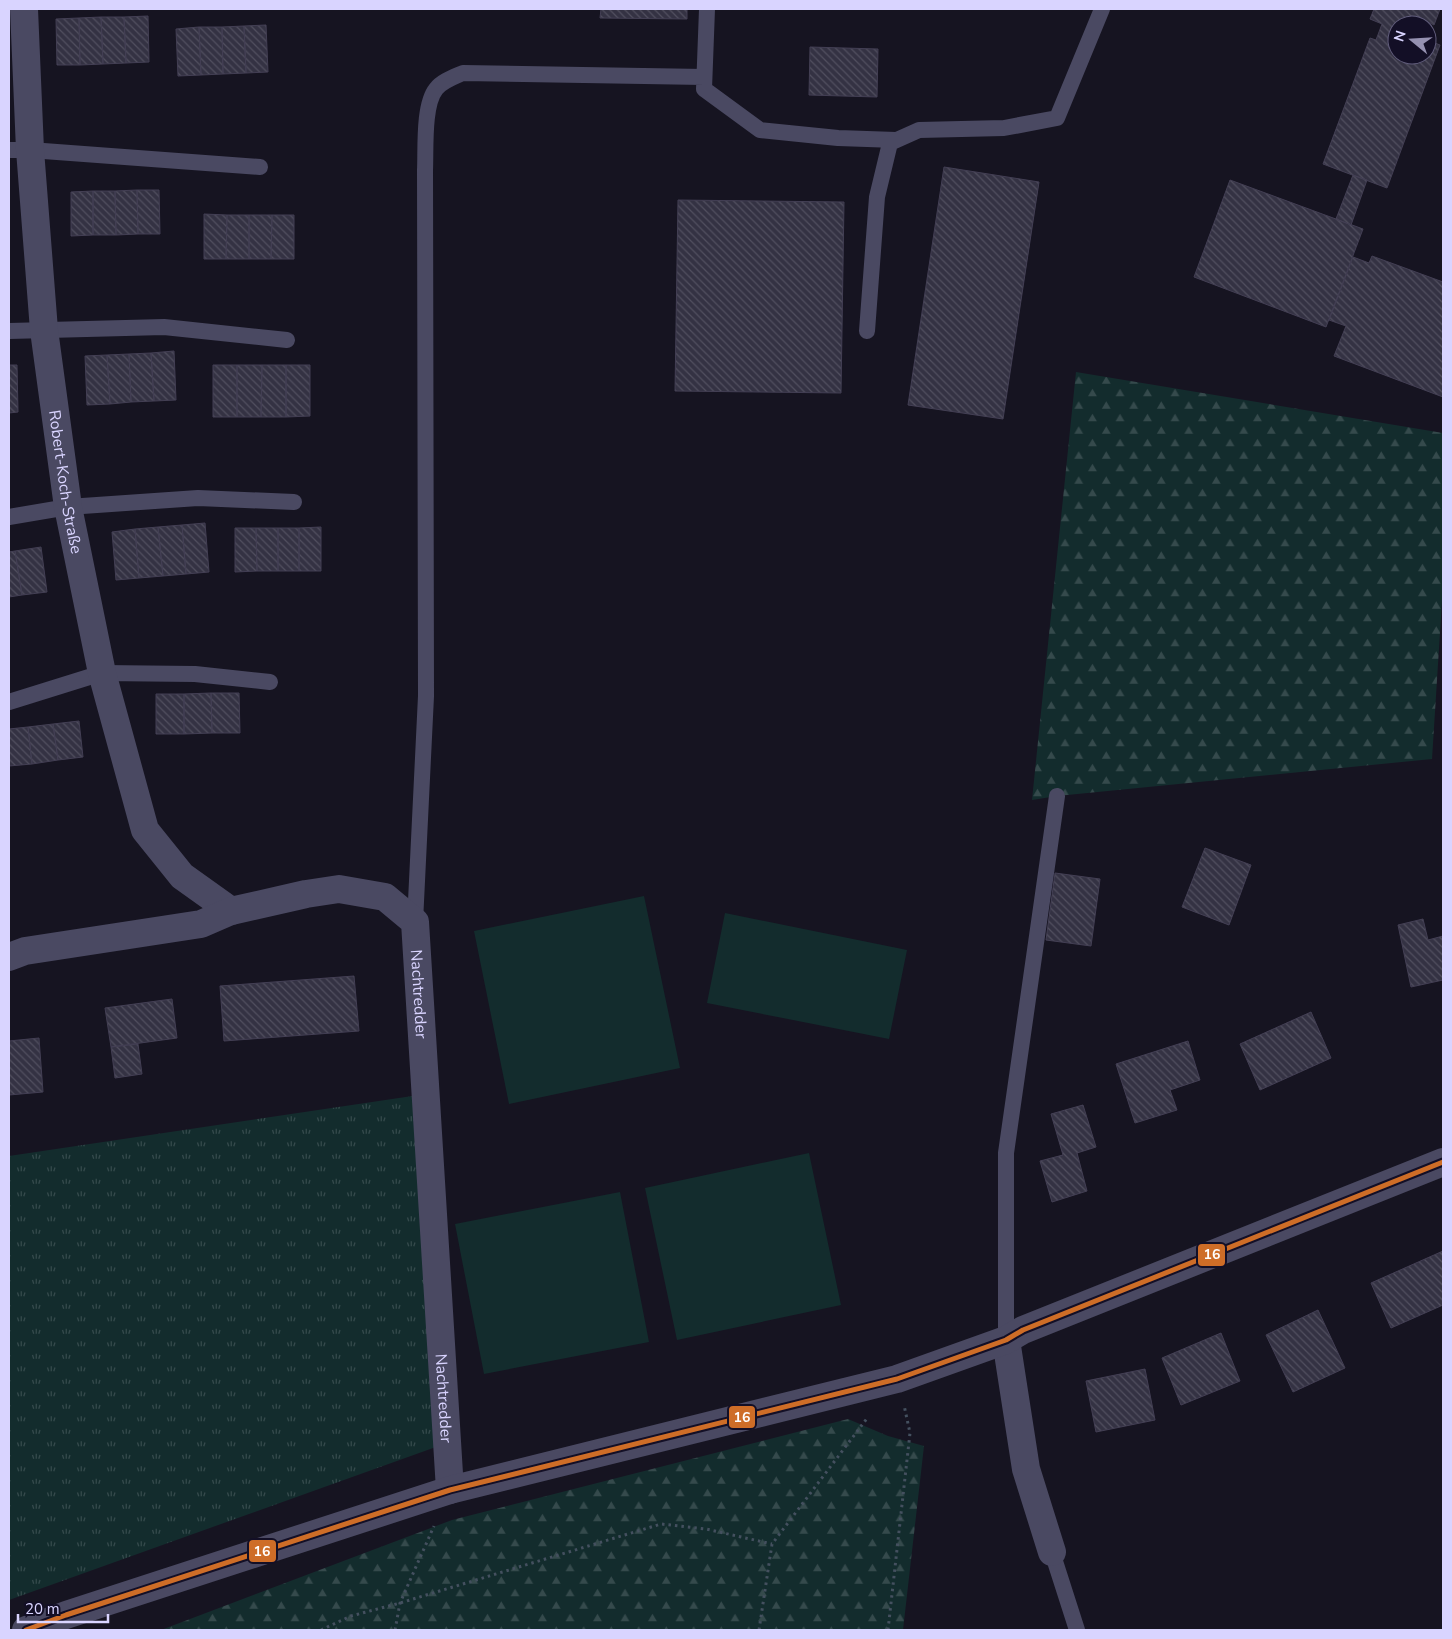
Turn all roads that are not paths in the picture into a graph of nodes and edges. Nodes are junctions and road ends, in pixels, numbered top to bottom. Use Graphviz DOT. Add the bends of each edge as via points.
graph roads {
  1 [pos="24,9"];
  2 [pos="707,9"];
  3 [pos="1102,9"];
  4 [pos="704,77"];
  5 [pos="896,140"];
  6 [pos="19,150"];
  7 [pos="260,167"];
  8 [pos="44,330"];
  9 [pos="867,331"];
  10 [pos="9,332"];
  11 [pos="287,340"];
  12 [pos="294,502"];
  13 [pos="68,507"];
  14 [pos="9,517"];
  15 [pos="102,673"];
  16 [pos="270,682"];
  17 [pos="9,702"];
  18 [pos="1057,796"];
  19 [pos="231,911"];
  20 [pos="415,922"];
  21 [pos="9,957"];
  22 [pos="1443,1162"];
  23 [pos="1006,1340"];
  24 [pos="450,1490"];
  25 [pos="1052,1552"];
  26 [pos="26,1630"];
  27 [pos="1077,1630"];
  1 -- 6 [label="street, Robert-Koch-Straße"];
  2 -- 4 [label="lane"];
  3 -- 5 [label="lane" via="1057,118 1004,128 919,130"];
  4 -- 5 [label="lane" via="704,89 760,130"];
  4 -- 20 [label="lane" via="463,73 436,88 428,109 425,170 426,696"];
  5 -- 9 [label="lane" via="890,143 877,197"];
  6 -- 7 [label="lane"];
  6 -- 8 [label="street, Robert-Koch-Straße"];
  8 -- 10 [label="lane"];
  8 -- 11 [label="lane" via="164,327"];
  8 -- 13 [label="street, Robert-Koch-Straße"];
  12 -- 13 [label="lane" via="198,498"];
  13 -- 14 [label="lane"];
  13 -- 15 [label="street, Robert-Koch-Straße"];
  15 -- 16 [label="lane" via="195,674"];
  15 -- 17 [label="lane"];
  15 -- 19 [label="street, Robert-Koch-Straße" via="145,830 182,876"];
  18 -- 23 [label="lane" via="1006,1153"];
  19 -- 20 [label="street" via="339,889 385,897"];
  19 -- 21 [label="street" via="201,924 26,951"];
  20 -- 24 [label="street, Nachtredder"];
  22 -- 23 [label="street" via="1032,1326"];
  23 -- 24 [label="street" via="897,1378"];
  23 -- 25 [label="street" via="1026,1469"];
  24 -- 26 [label="street"];
  25 -- 27 [label="lane"];
}
